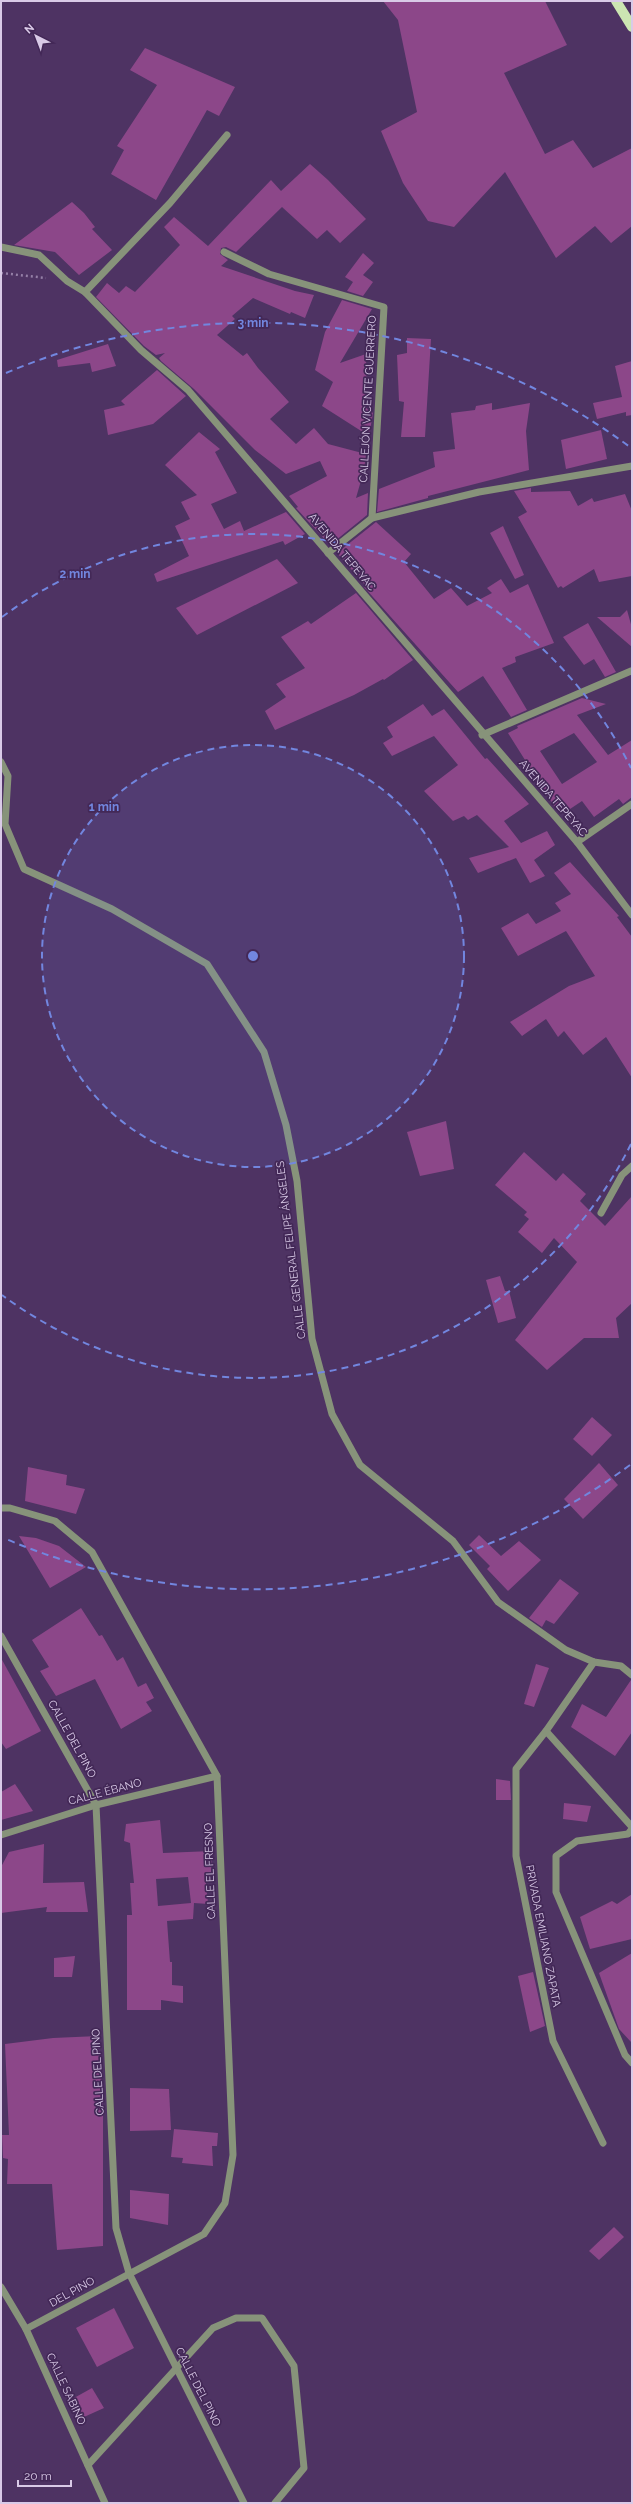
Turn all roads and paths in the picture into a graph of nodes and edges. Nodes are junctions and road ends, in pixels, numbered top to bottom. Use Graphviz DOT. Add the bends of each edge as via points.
graph roads {
  1 [pos="616,1"];
  2 [pos="632,27"];
  3 [pos="227,135"];
  4 [pos="1,247"];
  5 [pos="224,252"];
  6 [pos="1,273"];
  7 [pos="67,281"];
  8 [pos="85,292"];
  9 [pos="632,466"];
  10 [pos="372,518"];
  11 [pos="328,553"];
  12 [pos="631,671"];
  13 [pos="482,735"];
  14 [pos="1,762"];
  15 [pos="632,804"];
  16 [pos="577,842"];
  17 [pos="632,915"];
  18 [pos="632,1166"];
  19 [pos="601,1213"];
  20 [pos="1,1508"];
  21 [pos="1,1636"];
  22 [pos="594,1662"];
  23 [pos="632,1675"];
  24 [pos="546,1732"];
  25 [pos="217,1776"];
  26 [pos="96,1805"];
  27 [pos="632,1828"];
  28 [pos="1,1836"];
  29 [pos="632,2063"];
  30 [pos="604,2144"];
  31 [pos="129,2273"];
  32 [pos="1,2287"];
  33 [pos="26,2330"];
  34 [pos="175,2367"];
  35 [pos="88,2465"];
  36 [pos="105,2503"];
  37 [pos="244,2503"];
  38 [pos="275,2503"];
  1 -- 2 [label="main road"];
  3 -- 8 [label="street" via="170,204"];
  4 -- 7 [label="street, AVENIDA TEPEYAC" via="39,255"];
  5 -- 10 [label="street, CALLEJÓN VICENTE GUERRERO" via="269,274 384,307"];
  6 -- 7 [label="path"];
  7 -- 8 [label="street, AVENIDA TEPEYAC"];
  8 -- 11 [label="street, AVENIDA TEPEYAC" via="141,350 188,390"];
  9 -- 10 [label="street" via="479,492"];
  10 -- 11 [label="street"];
  11 -- 13 [label="street, AVENIDA TEPEYAC"];
  12 -- 13 [label="street"];
  13 -- 16 [label="street, AVENIDA TEPEYAC"];
  14 -- 22 [label="street, CALLE GENERAL FELIPE ÁNGELES" via="8,776 5,824 24,869 112,909 207,964 264,1052 286,1125 297,1181 312,1339 332,1414 360,1465 453,1541 498,1602 566,1650"];
  15 -- 16 [label="street"];
  16 -- 17 [label="street, AVENIDA TEPEYAC"];
  18 -- 19 [label="street" via="622,1175"];
  20 -- 25 [label="street, CALLE EL FRESNO" via="10,1508 55,1521 92,1552"];
  21 -- 26 [label="street, CALLE DEL PINO"];
  22 -- 23 [label="street, CALLE GENERAL FELIPE ÁNGELES" via="620,1666"];
  22 -- 24 [label="street, PRIVADA EMILIANO ZAPATA"];
  24 -- 27 [label="street"];
  24 -- 30 [label="street, PRIVADA EMILIANO ZAPATA" via="516,1769 516,1856 553,2041"];
  25 -- 26 [label="street, CALLE ÉBANO"];
  25 -- 31 [label="street, CALLE EL FRESNO" via="233,2155 225,2202 204,2234"];
  26 -- 28 [label="street, CALLE ÉBANO"];
  26 -- 31 [label="street, CALLE DEL PINO" via="116,2228"];
  27 -- 29 [label="street" via="628,1834 577,1841 556,1856 556,1892 625,2055"];
  31 -- 33 [label="street, DEL PINO"];
  31 -- 34 [label="street, CALLE DEL PINO"];
  32 -- 33 [label="street, CALLE SABINO"];
  33 -- 35 [label="street, CALLE SABINO"];
  34 -- 35 [label="street"];
  34 -- 37 [label="street, CALLE DEL PINO"];
  34 -- 38 [label="street" via="213,2328 236,2318 262,2318 294,2366 304,2468"];
  35 -- 36 [label="street, CALLE SABINO"];
}
